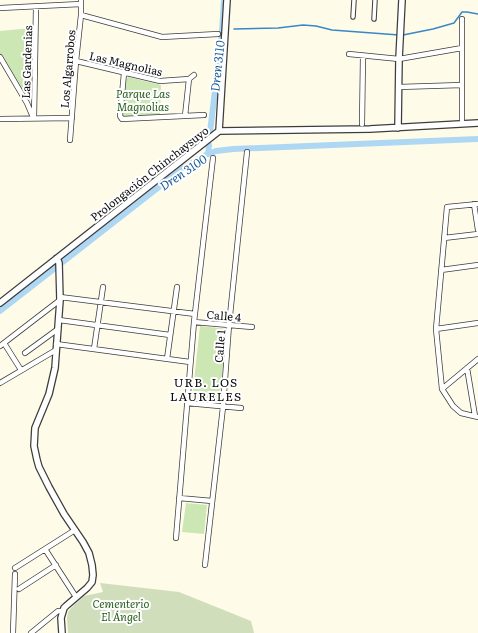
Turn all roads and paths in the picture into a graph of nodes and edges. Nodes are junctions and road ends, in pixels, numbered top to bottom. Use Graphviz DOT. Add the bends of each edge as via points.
graph roads {
  1 [pos="227,0"];
  2 [pos="354,0"];
  3 [pos="375,0"];
  4 [pos="402,0"];
  5 [pos="81,2"];
  6 [pos="36,7"];
  7 [pos="0,8"];
  8 [pos="81,15"];
  9 [pos="353,17"];
  10 [pos="374,19"];
  11 [pos="462,19"];
  12 [pos="218,34"];
  13 [pos="462,48"];
  14 [pos="349,54"];
  15 [pos="363,56"];
  16 [pos="0,57"];
  17 [pos="399,59"];
  18 [pos="76,61"];
  19 [pos="124,73"];
  20 [pos="194,75"];
  21 [pos="190,80"];
  22 [pos="462,85"];
  23 [pos="399,88"];
  24 [pos="204,115"];
  25 [pos="185,116"];
  26 [pos="0,118"];
  27 [pos="34,118"];
  28 [pos="72,118"];
  29 [pos="462,120"];
  30 [pos="478,123"];
  31 [pos="362,124"];
  32 [pos="398,128"];
  33 [pos="219,130"];
  34 [pos="70,140"];
  35 [pos="247,152"];
  36 [pos="213,158"];
  37 [pos="476,204"];
  38 [pos="478,230"];
  39 [pos="478,234"];
  40 [pos="444,238"];
  41 [pos="58,261"];
  42 [pos="478,265"];
  43 [pos="441,270"];
  44 [pos="103,287"];
  45 [pos="177,287"];
  46 [pos="60,298"];
  47 [pos="101,302"];
  48 [pos="0,303"];
  49 [pos="174,312"];
  50 [pos="195,314"];
  51 [pos="59,320"];
  52 [pos="194,322"];
  53 [pos="478,323"];
  54 [pos="98,325"];
  55 [pos="229,325"];
  56 [pos="252,327"];
  57 [pos="58,329"];
  58 [pos="436,329"];
  59 [pos="170,335"];
  60 [pos="4,343"];
  61 [pos="0,346"];
  62 [pos="56,347"];
  63 [pos="94,349"];
  64 [pos="25,354"];
  65 [pos="167,359"];
  66 [pos="478,359"];
  67 [pos="190,362"];
  68 [pos="467,368"];
  69 [pos="21,370"];
  70 [pos="0,383"];
  71 [pos="442,389"];
  72 [pos="187,403"];
  73 [pos="223,407"];
  74 [pos="241,408"];
  75 [pos="476,417"];
  76 [pos="179,498"];
  77 [pos="212,501"];
  78 [pos="75,530"];
  79 [pos="176,538"];
  80 [pos="45,549"];
  81 [pos="56,565"];
  82 [pos="205,565"];
  83 [pos="15,568"];
  84 [pos="15,574"];
  85 [pos="19,589"];
  86 [pos="76,597"];
  87 [pos="62,611"];
  88 [pos="13,633"];
  89 [pos="31,633"];
  90 [pos="62,633"];
  1 -- 33 [label="street"];
  2 -- 9 [label="street"];
  3 -- 10 [label="street"];
  4 -- 17 [label="street"];
  5 -- 6 [label="street"];
  5 -- 8 [label="street, Los Algarrobos"];
  6 -- 7 [label="street"];
  6 -- 27 [label="street, Las Gardenias"];
  8 -- 12 [label="street" via="162,37"];
  8 -- 18 [label="street, Los Algarrobos"];
  11 -- 13 [label="street"];
  13 -- 17 [label="street"];
  13 -- 22 [label="street"];
  14 -- 15 [label="street"];
  15 -- 17 [label="street"];
  15 -- 31 [label="street"];
  16 -- 27 [label="street"];
  17 -- 23 [label="street"];
  18 -- 19 [label="street, Las Magnolias"];
  18 -- 28 [label="street, Los Algarrobos"];
  19 -- 21 [label="street, Las Magnolias" via="160,81"];
  19 -- 25 [label="street" via="120,116 122,119"];
  20 -- 21 [label="street"];
  21 -- 25 [label="street"];
  22 -- 23 [label="street"];
  22 -- 29 [label="street"];
  23 -- 32 [label="street"];
  24 -- 25 [label="street"];
  26 -- 27 [label="street"];
  27 -- 28 [label="street"];
  28 -- 34 [label="street, Los Algarrobos"];
  30 -- 32 [label="street, Prolongación Chinchaysuyo"];
  32 -- 33 [label="street, Prolongación Chinchaysuyo"];
  33 -- 41 [label="street, Prolongación Chinchaysuyo"];
  35 -- 55 [label="street, Calle 1"];
  36 -- 50 [label="street"];
  37 -- 38 [label="street"];
  37 -- 40 [label="street" via="447,207"];
  39 -- 40 [label="street"];
  40 -- 43 [label="street"];
  41 -- 46 [label="street"];
  41 -- 48 [label="street, Prolongación Chinchaysuyo"];
  42 -- 43 [label="street"];
  43 -- 58 [label="street"];
  44 -- 47 [label="street"];
  45 -- 49 [label="street"];
  46 -- 47 [label="street"];
  46 -- 51 [label="street"];
  46 -- 60 [label="street"];
  47 -- 49 [label="street"];
  47 -- 54 [label="street"];
  49 -- 50 [label="street"];
  49 -- 59 [label="street"];
  50 -- 52 [label="street"];
  51 -- 54 [label="street"];
  51 -- 57 [label="street"];
  52 -- 55 [label="street, Calle 4"];
  52 -- 67 [label="street"];
  53 -- 58 [label="street"];
  54 -- 59 [label="street"];
  54 -- 63 [label="street"];
  55 -- 56 [label="street, Calle 4"];
  55 -- 73 [label="street, Calle 1"];
  57 -- 62 [label="street"];
  57 -- 64 [label="street"];
  58 -- 71 [label="street"];
  59 -- 65 [label="street"];
  60 -- 61 [label="street"];
  60 -- 69 [label="street"];
  62 -- 63 [label="street"];
  62 -- 69 [label="street"];
  62 -- 78 [label="street" via="54,376 36,428 34,446 42,474"];
  63 -- 65 [label="street"];
  65 -- 67 [label="street"];
  66 -- 68 [label="street"];
  67 -- 72 [label="street"];
  68 -- 71 [label="street"];
  68 -- 75 [label="street"];
  69 -- 70 [label="street"];
  71 -- 75 [label="street" via="461,413"];
  72 -- 73 [label="street"];
  72 -- 76 [label="street"];
  73 -- 74 [label="street"];
  73 -- 77 [label="street, Calle 1"];
  76 -- 77 [label="street"];
  76 -- 79 [label="street"];
  77 -- 82 [label="street, Calle 1"];
  78 -- 80 [label="street"];
  78 -- 86 [label="street" via="89,553 93,570 90,584"];
  80 -- 81 [label="street"];
  80 -- 83 [label="street"];
  81 -- 85 [label="street"];
  81 -- 86 [label="street"];
  84 -- 88 [label="street"];
  86 -- 87 [label="street"];
  87 -- 89 [label="street" via="58,611"];
  87 -- 90 [label="street"];
}
